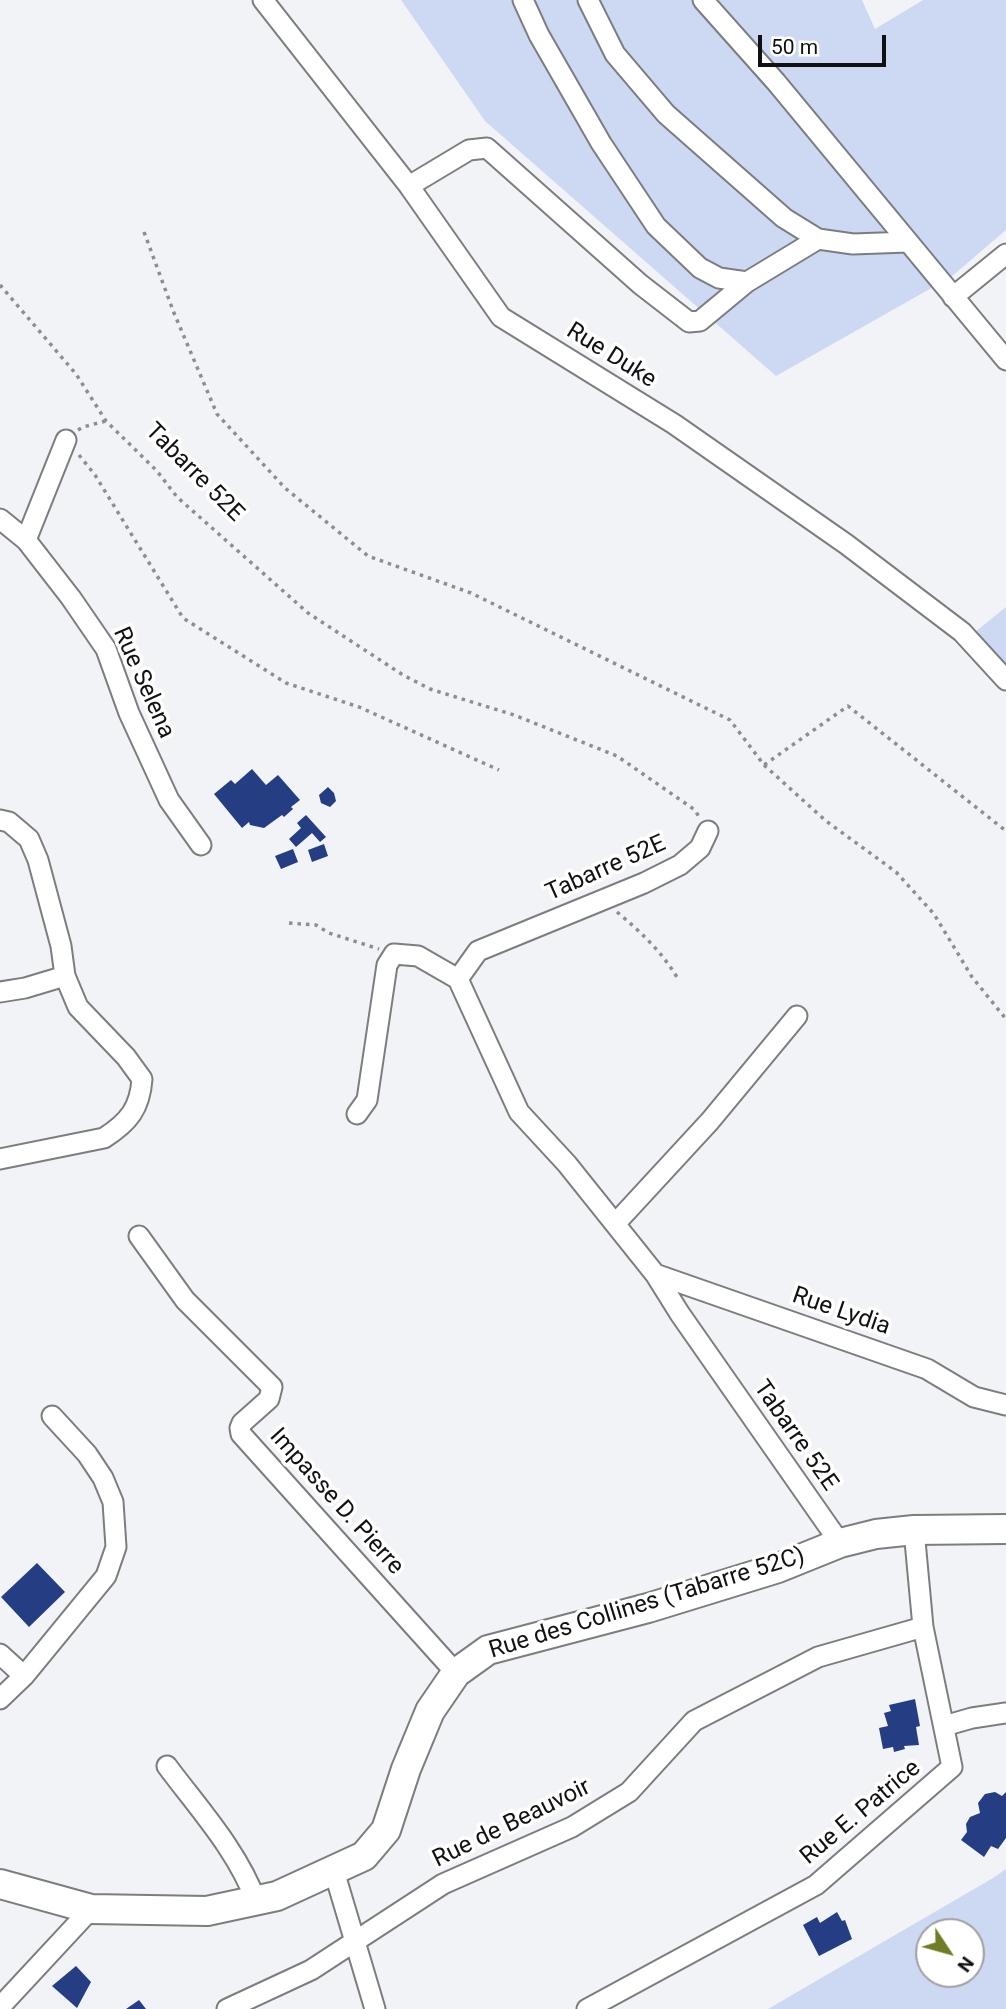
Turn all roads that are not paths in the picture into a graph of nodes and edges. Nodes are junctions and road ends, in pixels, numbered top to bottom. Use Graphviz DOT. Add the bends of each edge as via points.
graph roads {
  1 [pos="263,0"];
  2 [pos="523,0"];
  3 [pos="588,0"];
  4 [pos="704,0"];
  5 [pos="409,186"];
  6 [pos="818,239"];
  7 [pos="908,242"];
  8 [pos="1006,254"];
  9 [pos="747,282"];
  10 [pos="953,297"];
  11 [pos="1006,360"];
  12 [pos="66,439"];
  13 [pos="0,519"];
  14 [pos="26,540"];
  15 [pos="1006,680"];
  16 [pos="0,820"];
  17 [pos="708,831"];
  18 [pos="201,845"];
  19 [pos="65,976"];
  20 [pos="458,979"];
  21 [pos="0,992"];
  22 [pos="797,1016"];
  23 [pos="357,1114"];
  24 [pos="0,1159"];
  25 [pos="615,1224"];
  26 [pos="139,1237"];
  27 [pos="655,1274"];
  28 [pos="1006,1405"];
  29 [pos="52,1416"];
  30 [pos="1006,1529"];
  31 [pos="914,1530"];
  32 [pos="840,1543"];
  33 [pos="923,1628"];
  34 [pos="0,1654"];
  35 [pos="456,1673"];
  36 [pos="24,1676"];
  37 [pos="0,1699"];
  38 [pos="1006,1713"];
  39 [pos="943,1726"];
  40 [pos="167,1766"];
  41 [pos="334,1871"];
  42 [pos="0,1884"];
  43 [pos="256,1901"];
  44 [pos="92,1909"];
  45 [pos="355,1940"];
  46 [pos="2,2007"];
  47 [pos="227,2009"];
  48 [pos="376,2009"];
  49 [pos="587,2009"];
  1 -- 5 [label="street, Rue Duke"];
  2 -- 9 [label="street" via="594,131 656,226 699,268 719,278"];
  3 -- 6 [label="street" via="615,54 666,114 784,218"];
  4 -- 7 [label="street"];
  5 -- 9 [label="street" via="469,150 487,148 689,322 700,321"];
  5 -- 15 [label="street, Rue Duke" via="501,317 674,424 846,544 962,632"];
  6 -- 7 [label="street" via="853,244"];
  6 -- 9 [label="street"];
  7 -- 10 [label="street"];
  8 -- 10 [label="street"];
  10 -- 11 [label="street"];
  12 -- 14 [label="street"];
  13 -- 14 [label="street, Rue Selena"];
  14 -- 18 [label="street, Rue Selena" via="106,649 169,800"];
  16 -- 19 [label="street" via="29,839 38,860"];
  17 -- 20 [label="street, Tabarre 52E" via="700,848 680,865 478,951"];
  19 -- 21 [label="street"];
  19 -- 24 [label="street" via="78,1007 142,1079 141,1099 130,1117 104,1138"];
  20 -- 23 [label="street" via="418,956 394,954 387,965 367,1100"];
  20 -- 25 [label="street, Tabarre 52E" via="519,1112"];
  22 -- 25 [label="street" via="710,1121"];
  25 -- 27 [label="street, Tabarre 52E"];
  26 -- 35 [label="street, Impasse D. Pierre" via="185,1300 272,1387 269,1399 242,1423 241,1434"];
  27 -- 28 [label="street, Rue Lydia" via="928,1369 974,1397"];
  27 -- 32 [label="street, Tabarre 52E"];
  29 -- 36 [label="street" via="103,1478 113,1502 116,1547 106,1576"];
  30 -- 31 [label="street, Rue des Collines (Tabarre 52C)"];
  31 -- 32 [label="street, Rue des Collines (Tabarre 52C)"];
  31 -- 33 [label="street, Rue E. Patrice"];
  32 -- 35 [label="street, Rue des Collines (Tabarre 52C)" via="778,1568 648,1608 488,1650"];
  33 -- 39 [label="street, Rue E. Patrice"];
  33 -- 45 [label="street, Rue de Beauvoir" via="818,1657 694,1721 629,1792 572,1827 443,1884"];
  34 -- 36 [label="street"];
  35 -- 41 [label="street, Rue des Collines (Tabarre 52C)" via="430,1712 386,1830 364,1856"];
  36 -- 37 [label="street"];
  38 -- 39 [label="street"];
  39 -- 49 [label="street, Rue E. Patrice" via="952,1767 816,1885"];
  40 -- 43 [label="street" via="246,1874"];
  41 -- 43 [label="street, Rue des Collines (Tabarre 52C)"];
  41 -- 45 [label="street"];
  42 -- 44 [label="street, Rue des Collines (Tabarre 52C)"];
  43 -- 44 [label="street, Rue des Collines (Tabarre 52C)" via="207,1912"];
  44 -- 46 [label="street"];
  45 -- 47 [label="street, Rue de Beauvoir" via="310,1970"];
  45 -- 48 [label="street"];
}
